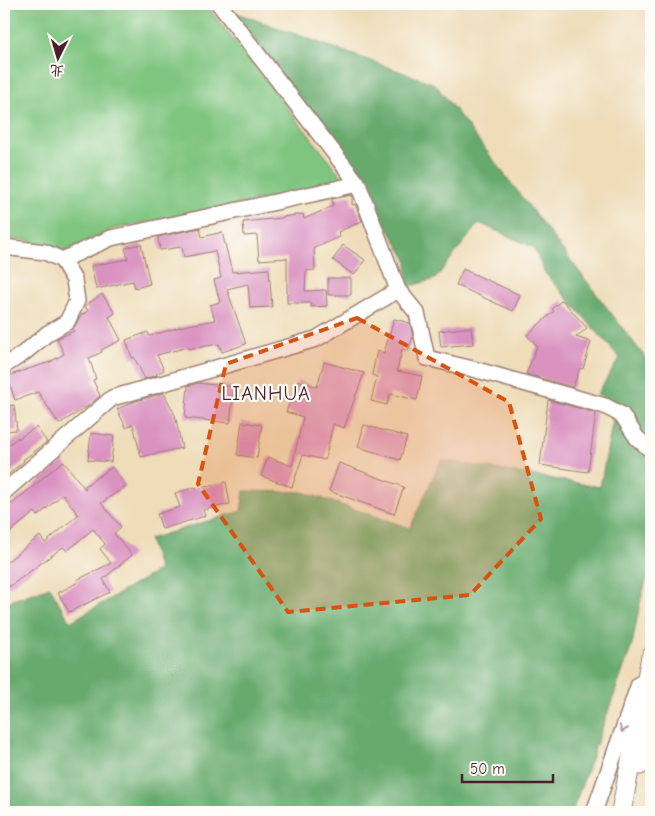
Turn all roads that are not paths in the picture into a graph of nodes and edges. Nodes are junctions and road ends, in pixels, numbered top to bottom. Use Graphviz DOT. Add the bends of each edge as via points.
graph roads {
  1 [pos="219,4"];
  2 [pos="358,184"];
  3 [pos="4,247"];
  4 [pos="62,260"];
  5 [pos="398,290"];
  6 [pos="4,366"];
  7 [pos="651,450"];
  8 [pos="4,492"];
  9 [pos="651,650"];
  10 [pos="651,657"];
  11 [pos="651,734"];
  12 [pos="594,812"];
  13 [pos="623,812"];
  1 -- 2 [label="street"];
  2 -- 4 [label="street" via="111,238"];
  2 -- 5 [label="street"];
  3 -- 4 [label="street" via="45,252"];
  4 -- 6 [label="street" via="74,280 77,301 67,322"];
  5 -- 7 [label="street" via="417,313 427,358 605,406 622,415 637,438"];
  5 -- 8 [label="street" via="316,339 112,398"];
  9 -- 12 [label="street, one-way"];
  10 -- 13 [label="main road"];
  11 -- 13 [label="main road"];
}
